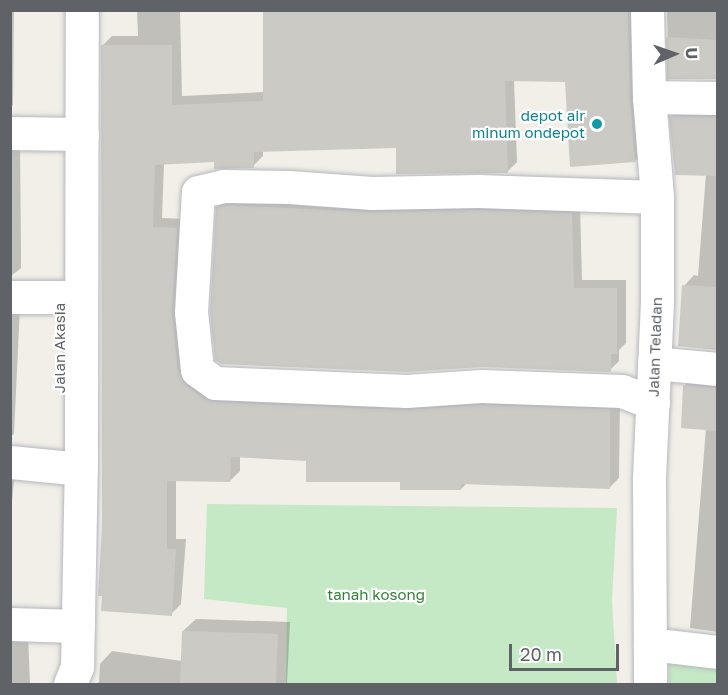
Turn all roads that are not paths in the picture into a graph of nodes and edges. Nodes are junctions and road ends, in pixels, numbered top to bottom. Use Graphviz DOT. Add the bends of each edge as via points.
graph roads {
  1 [pos="61,10"];
  2 [pos="82,10"];
  3 [pos="647,10"];
  4 [pos="649,97"];
  5 [pos="717,98"];
  6 [pos="10,133"];
  7 [pos="73,134"];
  8 [pos="657,197"];
  9 [pos="10,297"];
  10 [pos="71,298"];
  11 [pos="654,363"];
  12 [pos="717,369"];
  13 [pos="653,403"];
  14 [pos="10,462"];
  15 [pos="70,469"];
  16 [pos="10,624"];
  17 [pos="68,626"];
  18 [pos="650,644"];
  19 [pos="717,652"];
  20 [pos="69,678"];
  21 [pos="650,684"];
  1 -- 7 [label="street, Jalan Akasia"];
  2 -- 7 [label="street, Jalan Akasia"];
  3 -- 4 [label="street, Jalan Teladan"];
  4 -- 5 [label="street"];
  4 -- 8 [label="street, Jalan Teladan"];
  6 -- 7 [label="street"];
  7 -- 10 [label="street, Jalan Akasia"];
  8 -- 11 [label="street, Jalan Teladan"];
  8 -- 13 [label="street" via="478,191 372,193 224,186 198,192 191,312 197,370 215,383 406,391 482,386 622,391"];
  9 -- 10 [label="street"];
  10 -- 15 [label="street, Jalan Akasia"];
  11 -- 12 [label="street"];
  11 -- 13 [label="street, Jalan Teladan"];
  13 -- 18 [label="street, Jalan Teladan" via="649,479"];
  14 -- 15 [label="street"];
  15 -- 17 [label="street, Jalan Akasia"];
  16 -- 17 [label="street"];
  17 -- 20 [label="street, Jalan Akasia"];
  18 -- 19 [label="street"];
  18 -- 21 [label="street, Jalan Teladan"];
}
